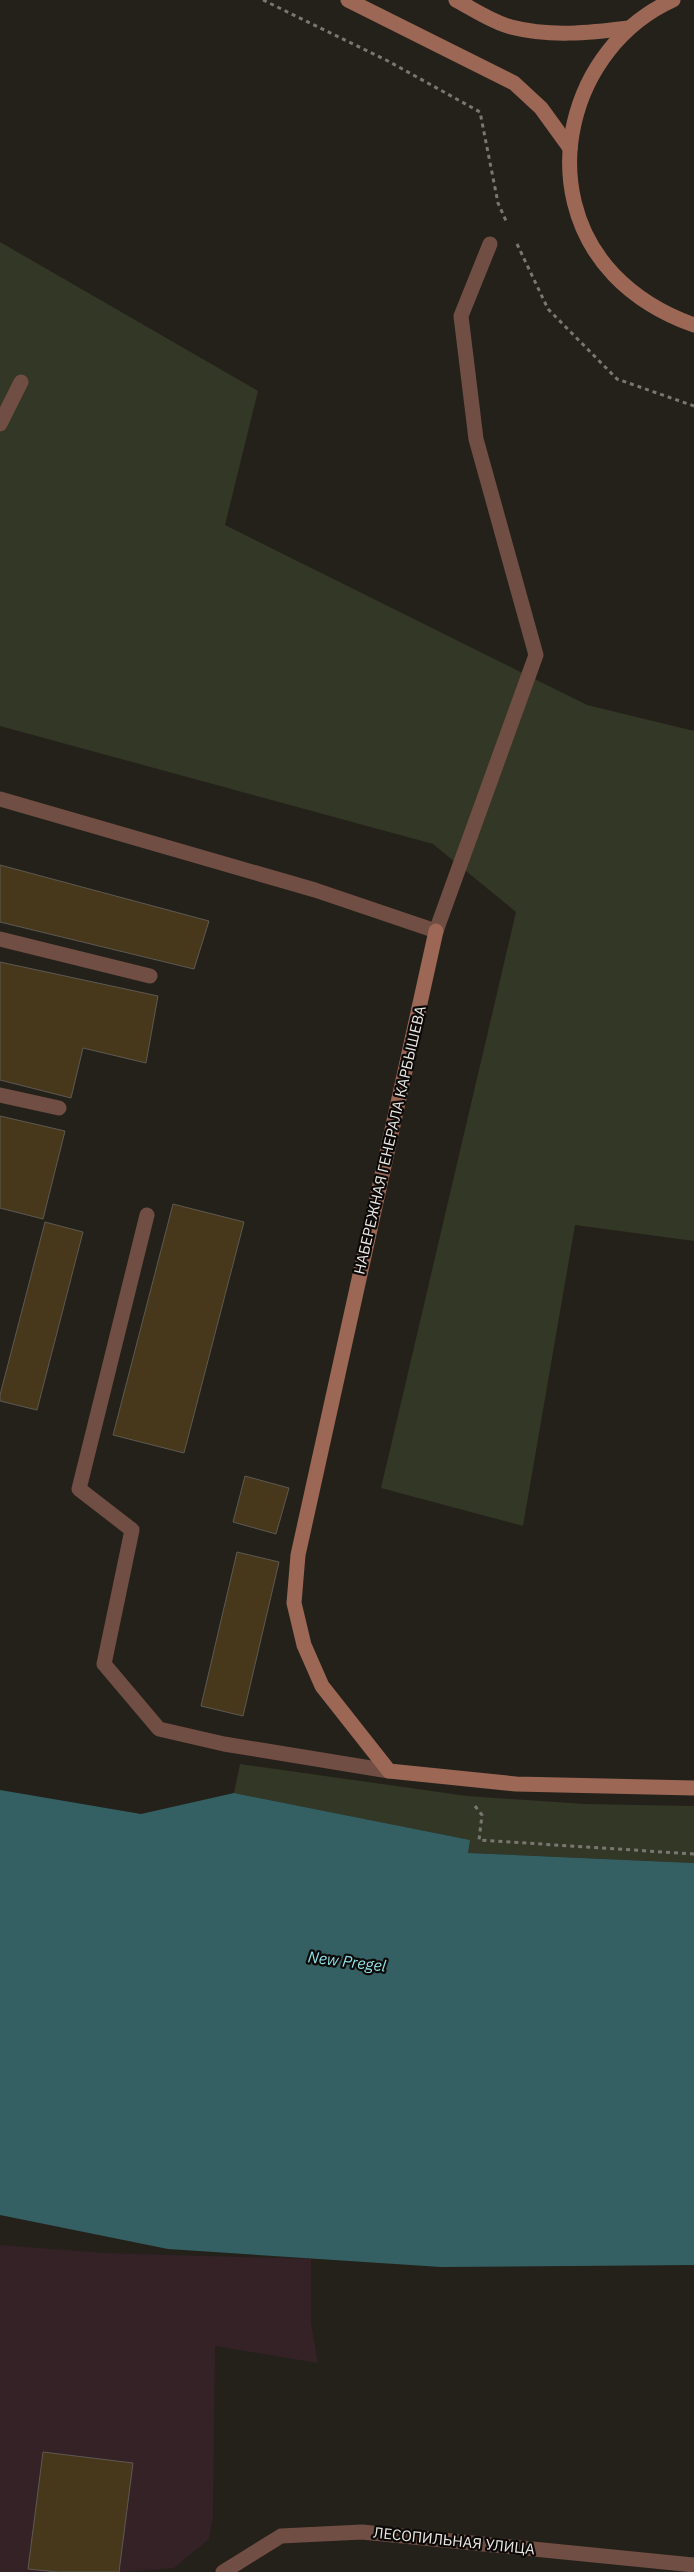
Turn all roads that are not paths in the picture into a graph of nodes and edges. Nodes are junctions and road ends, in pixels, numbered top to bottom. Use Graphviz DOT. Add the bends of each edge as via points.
graph roads {
  1 [pos="348,0"];
  2 [pos="456,0"];
  3 [pos="673,0"];
  4 [pos="629,28"];
  5 [pos="570,148"];
  6 [pos="490,244"];
  7 [pos="694,325"];
  8 [pos="21,382"];
  9 [pos="0,424"];
  10 [pos="0,799"];
  11 [pos="436,931"];
  12 [pos="0,939"];
  13 [pos="150,976"];
  14 [pos="0,1095"];
  15 [pos="59,1108"];
  16 [pos="147,1215"];
  17 [pos="389,1771"];
  18 [pos="694,1788"];
  19 [pos="694,2565"];
  20 [pos="223,2572"];
  1 -- 5 [label="street" via="514,82 541,108"];
  2 -- 4 [label="street" via="509,26 542,33 578,34"];
  3 -- 4 [label="street"];
  4 -- 5 [label="street" via="606,53 587,82 576,114"];
  5 -- 7 [label="street" via="571,182 593,246 614,274 639,297 668,315"];
  6 -- 11 [label="street" via="461,316 476,439 536,654"];
  8 -- 9 [label="street"];
  10 -- 11 [label="street" via="315,890"];
  11 -- 17 [label="street, НАБЕРЕЖНАЯ ГЕНЕРАЛА КАРБЫШЕВА" via="298,1555 294,1603 304,1645 322,1686"];
  12 -- 13 [label="street"];
  14 -- 15 [label="street"];
  16 -- 17 [label="street" via="79,1490 132,1530 104,1664 159,1729 224,1744"];
  17 -- 18 [label="street" via="526,1785"];
  19 -- 20 [label="street, ЛЕСОПИЛЬНАЯ УЛИЦА" via="362,2532 281,2536"];
}
